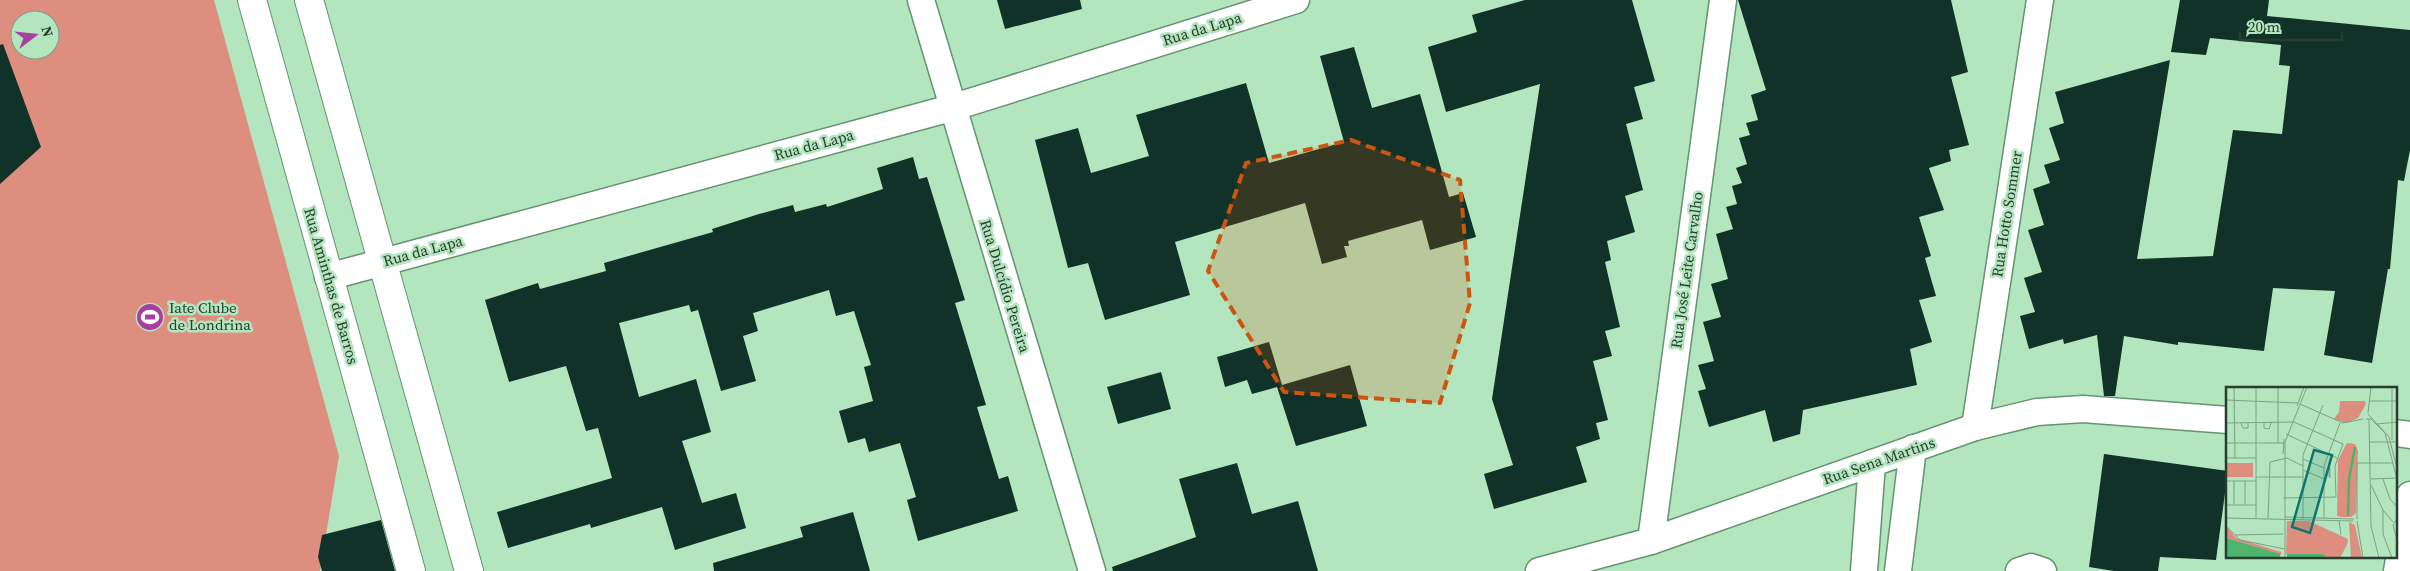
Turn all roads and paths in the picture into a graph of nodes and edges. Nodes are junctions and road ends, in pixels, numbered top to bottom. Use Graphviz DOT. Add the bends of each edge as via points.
graph roads {
  1 [pos="252,0"];
  2 [pos="310,0"];
  3 [pos="921,0"];
  4 [pos="1296,0"];
  5 [pos="1723,0"];
  6 [pos="2040,0"];
  7 [pos="951,108"];
  8 [pos="383,262"];
  9 [pos="328,277"];
  10 [pos="2226,420"];
  11 [pos="1975,427"];
  12 [pos="1913,448"];
  13 [pos="1872,463"];
  14 [pos="2410,495"];
  15 [pos="1651,541"];
  16 [pos="411,571"];
  17 [pos="469,571"];
  18 [pos="1092,571"];
  19 [pos="1539,571"];
  20 [pos="1864,571"];
  21 [pos="1898,571"];
  22 [pos="2019,571"];
  23 [pos="2043,571"];
  24 [pos="2397,571"];
  1 -- 9 [label="street, Rua Aminthas de Barros"];
  2 -- 8 [label="street"];
  3 -- 7 [label="street, Rua Dulcídio Pereira"];
  4 -- 7 [label="street, Rua da Lapa"];
  5 -- 15 [label="street, Rua José Leite Carvalho"];
  6 -- 11 [label="street, Rua Hotto Sommer"];
  7 -- 8 [label="street, Rua da Lapa"];
  7 -- 18 [label="street, Rua Dulcídio Pereira"];
  8 -- 9 [label="street, Rua da Lapa"];
  8 -- 17 [label="street"];
  9 -- 16 [label="street, Rua Aminthas de Barros"];
  10 -- 11 [label="street, Rua Sena Martins" via="2083,409 2037,412"];
  11 -- 12 [label="street, Rua Sena Martins"];
  12 -- 13 [label="street, Rua Sena Martins"];
  12 -- 21 [label="street"];
  13 -- 15 [label="street, Rua Sena Martins"];
  13 -- 20 [label="street"];
  14 -- 24 [label="street"];
  15 -- 19 [label="street, Rua Sena Martins"];
  22 -- 23 [label="street" via="2031,567"];
}
